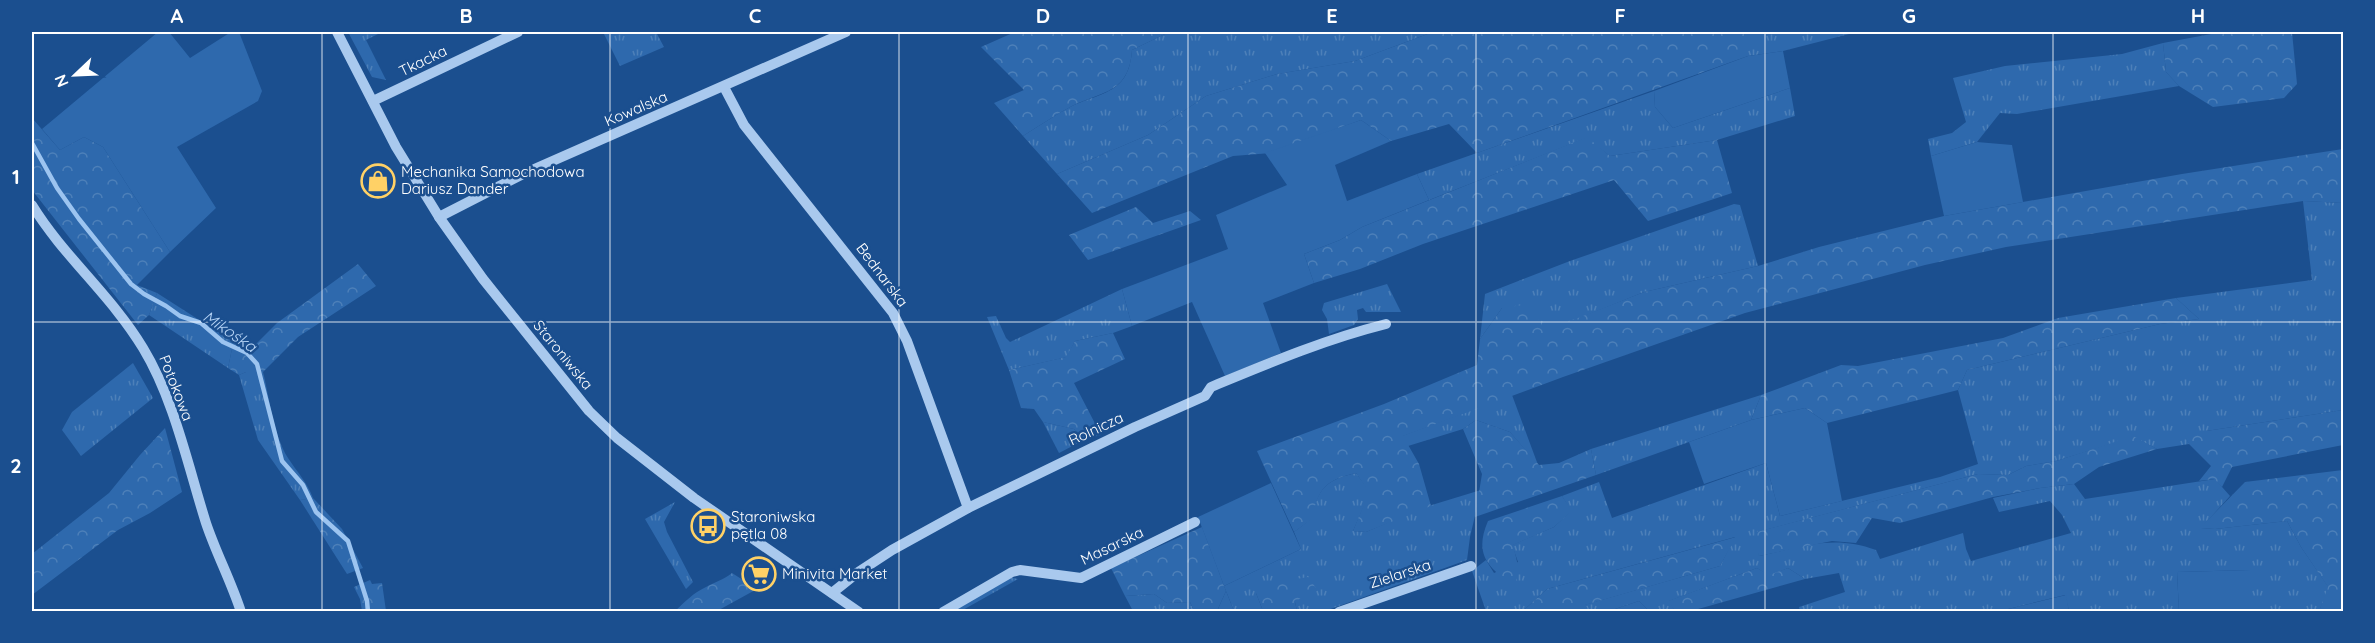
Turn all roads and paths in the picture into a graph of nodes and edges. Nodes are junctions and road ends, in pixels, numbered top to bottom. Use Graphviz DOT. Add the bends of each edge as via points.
graph roads {
  1 [pos="337,32"];
  2 [pos="518,32"];
  3 [pos="846,32"];
  4 [pos="724,87"];
  5 [pos="372,101"];
  6 [pos="33,212"];
  7 [pos="439,217"];
  8 [pos="1386,324"];
  9 [pos="968,508"];
  10 [pos="1195,522"];
  11 [pos="1472,566"];
  12 [pos="832,593"];
  13 [pos="854,610"];
  14 [pos="241,612"];
  15 [pos="943,612"];
  16 [pos="1338,612"];
  1 -- 5 [label="street, Staroniwska"];
  2 -- 5 [label="street, Tkacka"];
  3 -- 4 [label="street, Kowalska"];
  4 -- 7 [label="street, Kowalska" via="523,174"];
  4 -- 9 [label="street, Bednarska" via="744,125 893,313 907,341"];
  5 -- 7 [label="street, Staroniwska"];
  6 -- 14 [label="street, Potokowa" via="109,299 145,351 168,401 207,526"];
  7 -- 12 [label="street, Staroniwska" via="561,377 616,438 694,498"];
  8 -- 9 [label="street, Rolnicza" via="1340,337 1212,387 1205,396"];
  9 -- 12 [label="street, Rolnicza" via="892,550"];
  10 -- 15 [label="street, Masarska" via="1081,578 1012,572"];
  11 -- 16 [label="street, Zielarska"];
  12 -- 13 [label="street, Staroniwska"];
}
